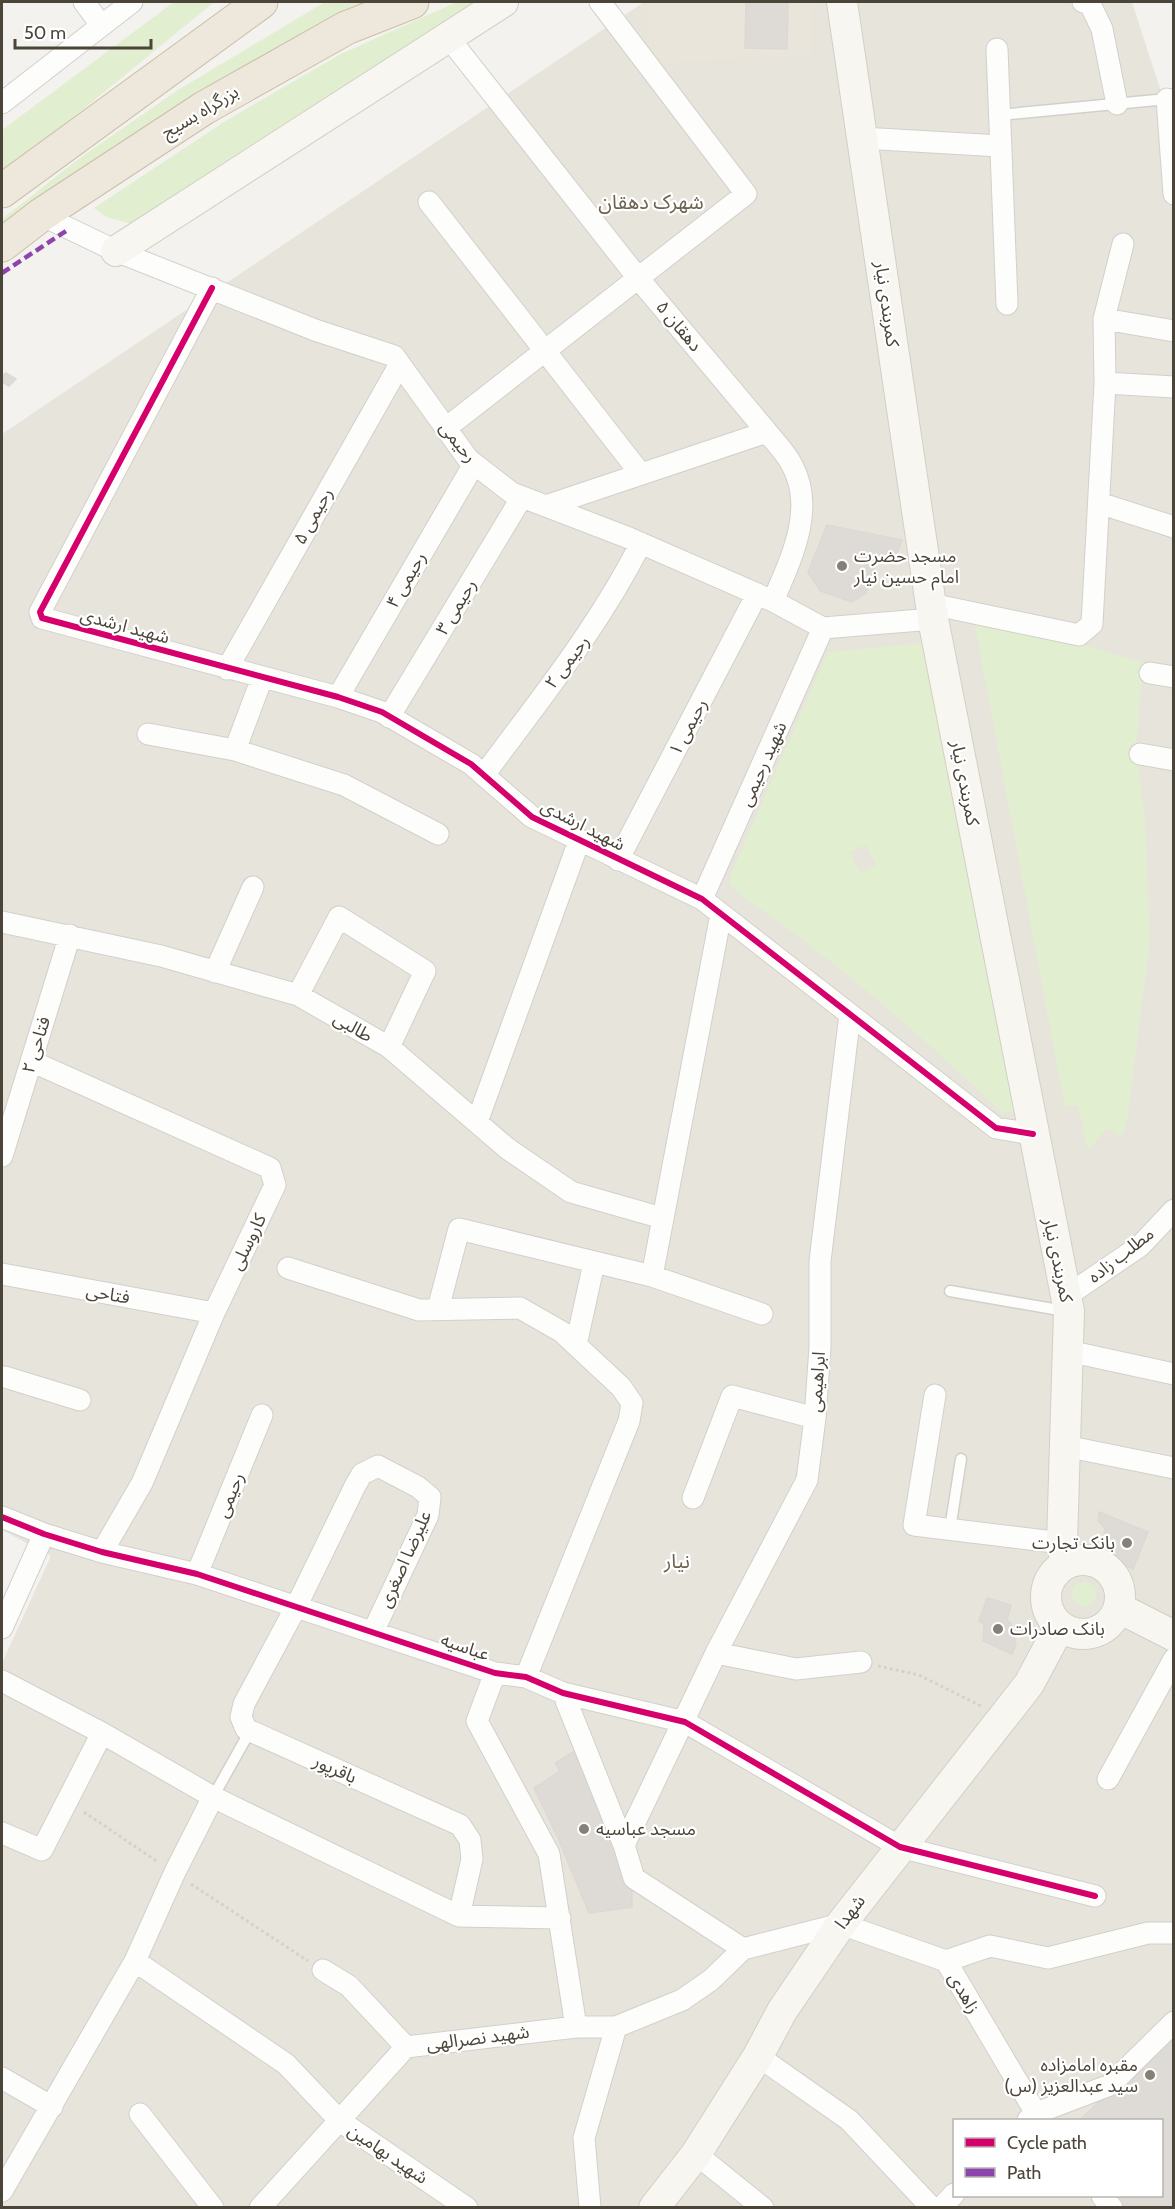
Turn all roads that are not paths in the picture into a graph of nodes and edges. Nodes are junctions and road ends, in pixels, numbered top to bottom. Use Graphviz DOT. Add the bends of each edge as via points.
graph roads {
  1 [pos="84,2"];
  2 [pos="132,2"];
  3 [pos="261,2"];
  4 [pos="412,2"];
  5 [pos="503,2"];
  6 [pos="600,2"];
  7 [pos="842,2"];
  8 [pos="1083,2"];
  9 [pos="101,25"];
  10 [pos="448,37"];
  11 [pos="997,49"];
  12 [pos="1167,99"];
  13 [pos="2,103"];
  14 [pos="1117,104"];
  15 [pos="999,115"];
  16 [pos="862,138"];
  17 [pos="1000,146"];
  18 [pos="2,191"];
  19 [pos="1173,194"];
  20 [pos="429,201"];
  21 [pos="41,215"];
  22 [pos="1123,244"];
  23 [pos="2,245"];
  24 [pos="116,251"];
  25 [pos="638,278"];
  26 [pos="212,288"];
  27 [pos="1007,304"];
  28 [pos="1104,319"];
  29 [pos="1173,331"];
  30 [pos="545,350"];
  31 [pos="400,364"];
  32 [pos="1105,383"];
  33 [pos="1173,387"];
  34 [pos="446,428"];
  35 [pos="767,432"];
  36 [pos="474,464"];
  37 [pos="640,473"];
  38 [pos="522,497"];
  39 [pos="1099,503"];
  40 [pos="546,506"];
  41 [pos="1173,527"];
  42 [pos="640,543"];
  43 [pos="765,598"];
  44 [pos="932,612"];
  45 [pos="823,628"];
  46 [pos="227,669"];
  47 [pos="1150,673"];
  48 [pos="1173,677"];
  49 [pos="262,678"];
  50 [pos="338,697"];
  51 [pos="389,717"];
  52 [pos="148,734"];
  53 [pos="235,750"];
  54 [pos="1140,754"];
  55 [pos="1173,760"];
  56 [pos="483,775"];
  57 [pos="438,834"];
  58 [pos="579,841"];
  59 [pos="618,860"];
  60 [pos="253,887"];
  61 [pos="702,899"];
  62 [pos="721,914"];
  63 [pos="2,922"];
  64 [pos="70,935"];
  65 [pos="215,972"];
  66 [pos="298,995"];
  67 [pos="850,1014"];
  68 [pos="389,1047"];
  69 [pos="31,1061"];
  70 [pos="477,1122"];
  71 [pos="1033,1134"];
  72 [pos="2,1156"];
  73 [pos="1173,1210"];
  74 [pos="662,1218"];
  75 [pos="594,1263"];
  76 [pos="288,1268"];
  77 [pos="2,1274"];
  78 [pos="652,1276"];
  79 [pos="950,1291"];
  80 [pos="1067,1304"];
  81 [pos="438,1309"];
  82 [pos="214,1313"];
  83 [pos="762,1314"];
  84 [pos="576,1346"];
  85 [pos="1068,1351"];
  86 [pos="1173,1374"];
  87 [pos="3,1376"];
  88 [pos="935,1395"];
  89 [pos="80,1400"];
  90 [pos="262,1415"];
  91 [pos="815,1418"];
  92 [pos="1065,1446"];
  93 [pos="961,1459"];
  94 [pos="1173,1468"];
  95 [pos="693,1498"];
  96 [pos="2,1517"];
  97 [pos="950,1529"];
  98 [pos="44,1534"];
  99 [pos="102,1552"];
  100 [pos="1064,1554"];
  101 [pos="197,1574"];
  102 [pos="296,1607"];
  103 [pos="1119,1608"];
  104 [pos="1060,1626"];
  105 [pos="2,1628"];
  106 [pos="373,1632"];
  107 [pos="1173,1636"];
  108 [pos="716,1653"];
  109 [pos="1173,1659"];
  110 [pos="861,1662"];
  111 [pos="495,1673"];
  112 [pos="526,1677"];
  113 [pos="2,1681"];
  114 [pos="562,1693"];
  115 [pos="685,1722"];
  116 [pos="250,1731"];
  117 [pos="102,1733"];
  118 [pos="1108,1779"];
  119 [pos="213,1797"];
  120 [pos="2,1833"];
  121 [pos="624,1845"];
  122 [pos="900,1847"];
  123 [pos="1095,1896"];
  124 [pos="459,1916"];
  125 [pos="560,1918"];
  126 [pos="841,1924"];
  127 [pos="1173,1933"];
  128 [pos="743,1949"];
  129 [pos="135,1960"];
  130 [pos="946,1961"];
  131 [pos="323,1970"];
  132 [pos="1173,2022"];
  133 [pos="576,2027"];
  134 [pos="616,2027"];
  135 [pos="406,2047"];
  136 [pos="758,2056"];
  137 [pos="2,2078"];
  138 [pos="52,2107"];
  139 [pos="140,2114"];
  140 [pos="1034,2118"];
  141 [pos="340,2121"];
  142 [pos="696,2154"];
  143 [pos="2,2191"];
  144 [pos="953,2195"];
  145 [pos="213,2208"];
  146 [pos="260,2208"];
  147 [pos="467,2208"];
  148 [pos="590,2208"];
  149 [pos="654,2208"];
  150 [pos="763,2208"];
  151 [pos="932,2208"];
  152 [pos="941,2208"];
  1 -- 9 [label="street"];
  2 -- 9 [label="street"];
  3 -- 18 [label="highway"];
  4 -- 21 [label="highway, بزرگراه بسیج" via="346,28 204,108"];
  5 -- 10 [label="main road"];
  6 -- 25 [label="street" via="746,194"];
  7 -- 16 [label="main road, کمربندی نیار"];
  8 -- 14 [label="street" via="1090,4 1102,29"];
  9 -- 13 [label="street"];
  10 -- 24 [label="main road"];
  10 -- 25 [label="street, دهقان ۵"];
  11 -- 15 [label="street"];
  12 -- 14 [label="lane"];
  12 -- 19 [label="street"];
  14 -- 15 [label="lane"];
  15 -- 17 [label="street"];
  16 -- 17 [label="street"];
  16 -- 44 [label="main road, کمربندی نیار"];
  17 -- 27 [label="street"];
  20 -- 30 [label="street"];
  21 -- 23 [label="highway, بزرگراه بسیج"];
  21 -- 24 [label="street, رحیمی"];
  22 -- 28 [label="street"];
  24 -- 26 [label="street, رحیمی"];
  25 -- 30 [label="street"];
  25 -- 35 [label="street, دهقان ۵"];
  26 -- 31 [label="street, رحیمی" via="315,330 394,356"];
  26 -- 46 [label="street, شهید ارشدی" via="40,612 42,618"];
  28 -- 29 [label="street"];
  28 -- 32 [label="street"];
  30 -- 34 [label="street"];
  30 -- 37 [label="street"];
  31 -- 34 [label="street, رحیمی"];
  31 -- 46 [label="street, رحیمی ۵"];
  32 -- 33 [label="street"];
  32 -- 39 [label="street"];
  34 -- 36 [label="street, رحیمی"];
  35 -- 37 [label="street"];
  35 -- 43 [label="street, دهقان ۵" via="792,464 801,489 802,514 794,552"];
  36 -- 38 [label="street, رحیمی"];
  36 -- 50 [label="street, رحیمی ۴"];
  37 -- 40 [label="street"];
  38 -- 40 [label="street, رحیمی"];
  38 -- 51 [label="street, رحیمی ۳"];
  39 -- 41 [label="street"];
  39 -- 44 [label="street" via="1092,624 1079,635"];
  40 -- 42 [label="street, رحیمی"];
  42 -- 43 [label="street, رحیمی"];
  42 -- 56 [label="street, رحیمی ۲" via="615,594 592,629"];
  43 -- 45 [label="street, رحیمی"];
  43 -- 59 [label="street, رحیمی ۱"];
  44 -- 45 [label="street"];
  44 -- 71 [label="main road, کمربندی نیار"];
  45 -- 61 [label="street, شهید رحیمی"];
  46 -- 49 [label="street, شهید ارشدی"];
  47 -- 48 [label="street"];
  49 -- 50 [label="street, شهید ارشدی"];
  49 -- 53 [label="street"];
  50 -- 51 [label="street, شهید ارشدی"];
  51 -- 56 [label="street, شهید ارشدی" via="471,764"];
  52 -- 53 [label="street"];
  53 -- 57 [label="street" via="344,785"];
  54 -- 55 [label="street"];
  56 -- 58 [label="street, شهید ارشدی" via="532,817"];
  58 -- 59 [label="street, شهید ارشدی"];
  58 -- 70 [label="street"];
  59 -- 61 [label="street, شهید ارشدی"];
  60 -- 65 [label="street"];
  61 -- 62 [label="street, شهید ارشدی"];
  62 -- 67 [label="street, شهید ارشدی"];
  62 -- 74 [label="street"];
  63 -- 64 [label="street, طالبی"];
  64 -- 65 [label="street, طالبی"];
  64 -- 69 [label="street, فتاحی ۲"];
  65 -- 66 [label="street, طالبی"];
  66 -- 68 [label="street, طالبی"];
  66 -- 68 [label="street" via="339,917 425,971"];
  67 -- 71 [label="street, شهید ارشدی" via="996,1128"];
  67 -- 91 [label="street, ابراهیمی" via="820,1261"];
  68 -- 70 [label="street, طالبی"];
  69 -- 72 [label="street, فتاحی ۲"];
  69 -- 82 [label="street, کاروسلی" via="270,1168 275,1185"];
  70 -- 74 [label="street, طالبی" via="508,1149 571,1192"];
  71 -- 80 [label="main road, کمربندی نیار"];
  73 -- 80 [label="street, مطلب زاده" via="1140,1246"];
  74 -- 78 [label="street"];
  75 -- 78 [label="street"];
  75 -- 81 [label="street" via="459,1229"];
  75 -- 84 [label="street"];
  76 -- 81 [label="street" via="419,1310"];
  77 -- 82 [label="street, فتاحی"];
  78 -- 83 [label="street"];
  79 -- 80 [label="lane"];
  80 -- 85 [label="main road, کمربندی نیار"];
  81 -- 84 [label="street" via="520,1308 562,1332"];
  82 -- 99 [label="street, کاروسلی" via="142,1483"];
  84 -- 112 [label="street" via="621,1387 632,1403 629,1421"];
  85 -- 86 [label="street"];
  85 -- 92 [label="main road, کمربندی نیار"];
  87 -- 89 [label="street"];
  88 -- 97 [label="street" via="914,1525"];
  90 -- 101 [label="street, رحیمی"];
  91 -- 95 [label="street" via="732,1396"];
  91 -- 108 [label="street, ابراهیمی" via="807,1480"];
  92 -- 94 [label="street"];
  92 -- 100 [label="main road, کمربندی نیار"];
  93 -- 97 [label="lane"];
  96 -- 98 [label="street, عباسیه"];
  97 -- 100 [label="street"];
  98 -- 99 [label="street, عباسیه"];
  98 -- 105 [label="street"];
  99 -- 101 [label="street, عباسیه"];
  100 -- 103 [label="main road" via="1102,1565 1118,1583"];
  100 -- 104 [label="main road" via="1046,1593 1049,1611"];
  101 -- 102 [label="street, عباسیه"];
  102 -- 106 [label="street, عباسیه"];
  102 -- 106 [label="street, علیرضا اصغری" via="355,1486 362,1474 378,1466 430,1497 428,1515"];
  102 -- 116 [label="street" via="244,1704 241,1717"];
  103 -- 104 [label="main road" via="1113,1618 1094,1632 1083,1634"];
  103 -- 107 [label="main road"];
  104 -- 122 [label="main road, شهدا" via="1029,1684"];
  106 -- 111 [label="street, عباسیه"];
  108 -- 110 [label="street" via="796,1670"];
  108 -- 115 [label="street, ابراهیمی"];
  109 -- 118 [label="street"];
  111 -- 112 [label="street, عباسیه"];
  111 -- 125 [label="street" via="477,1721 549,1854"];
  112 -- 114 [label="street, عباسیه"];
  113 -- 117 [label="street"];
  114 -- 115 [label="street, عباسیه"];
  114 -- 121 [label="street"];
  115 -- 121 [label="street, ابراهیمی"];
  115 -- 122 [label="street, عباسیه"];
  116 -- 119 [label="lane"];
  116 -- 124 [label="street, باقرپور" via="460,1825 470,1840 472,1859"];
  117 -- 119 [label="street"];
  117 -- 120 [label="street" via="42,1850"];
  119 -- 124 [label="street"];
  119 -- 129 [label="street"];
  121 -- 128 [label="street" via="634,1878"];
  122 -- 123 [label="street, عباسیه"];
  122 -- 126 [label="main road, شهدا"];
  124 -- 125 [label="street"];
  125 -- 133 [label="street"];
  126 -- 128 [label="street"];
  126 -- 130 [label="street, زاهدی"];
  126 -- 136 [label="main road, شهدا" via="782,2011"];
  127 -- 130 [label="street" via="1148,1933 1048,1958 990,1946"];
  128 -- 134 [label="street, شهید نصرالهی" via="711,1980 682,2000"];
  129 -- 138 [label="street"];
  129 -- 141 [label="street, شهید بهامین" via="286,2064"];
  130 -- 140 [label="street, زاهدی"];
  131 -- 135 [label="street" via="349,1986"];
  132 -- 140 [label="street" via="1110,2085"];
  133 -- 134 [label="street, شهید نصرالهی"];
  133 -- 135 [label="street, شهید نصرالهی"];
  134 -- 148 [label="street" via="584,2138"];
  135 -- 141 [label="street, شهید نصرالهی"];
  136 -- 142 [label="main road, شهدا"];
  136 -- 151 [label="street" via="849,2120"];
  137 -- 138 [label="street"];
  138 -- 143 [label="street"];
  139 -- 145 [label="street"];
  141 -- 146 [label="street, شهید نصرالهی"];
  141 -- 147 [label="street, شهید بهامین"];
  142 -- 149 [label="main road, شهدا"];
  142 -- 150 [label="street"];
  144 -- 152 [label="street"];
}
